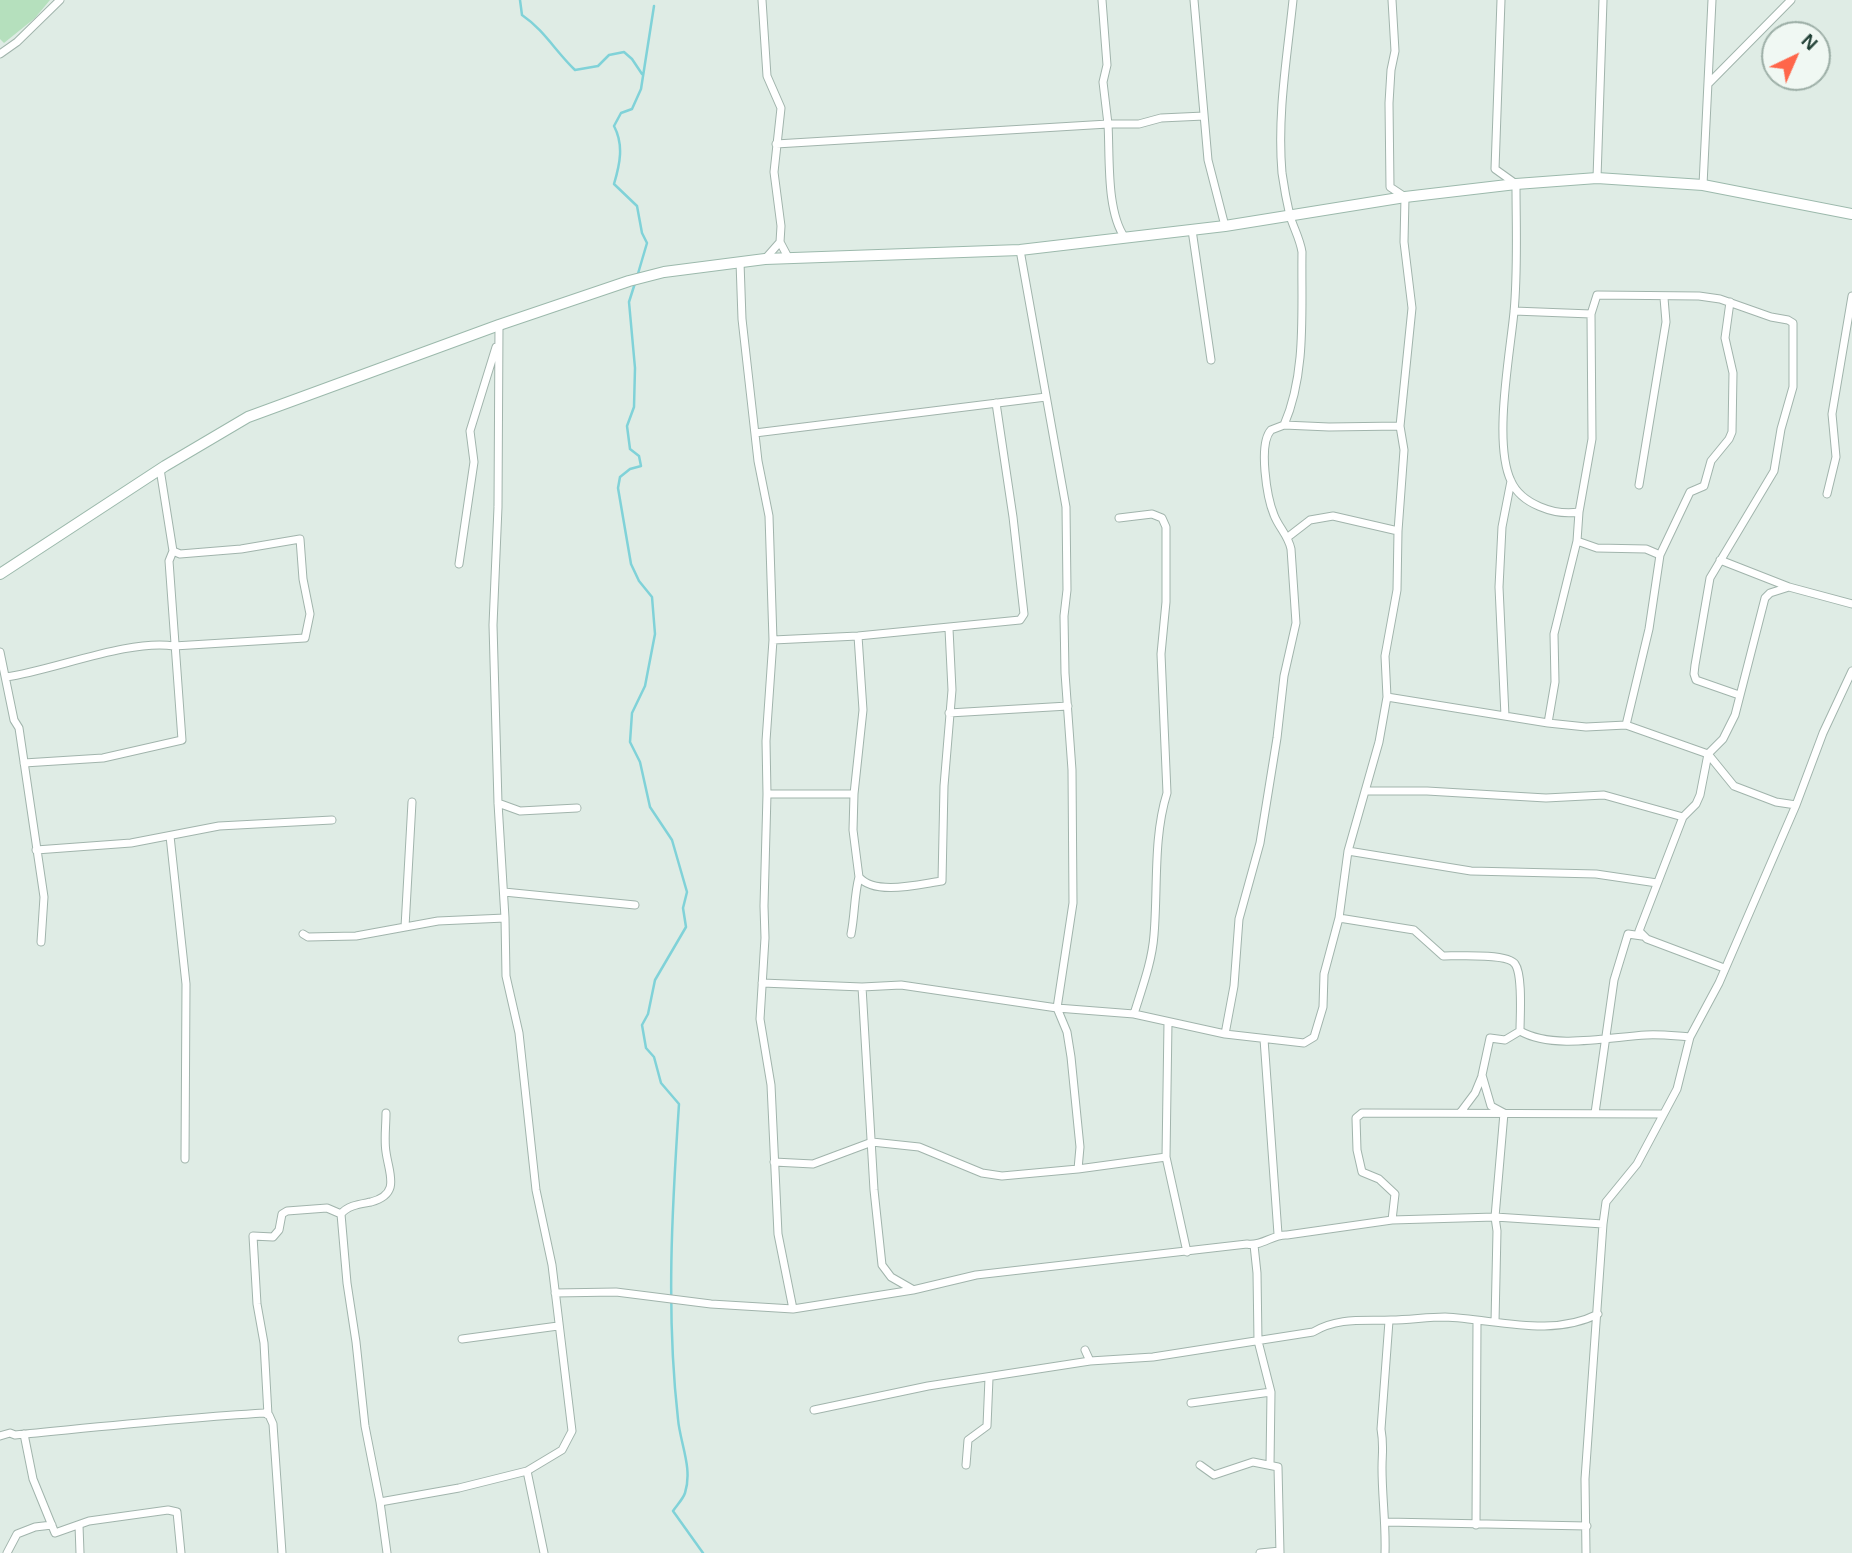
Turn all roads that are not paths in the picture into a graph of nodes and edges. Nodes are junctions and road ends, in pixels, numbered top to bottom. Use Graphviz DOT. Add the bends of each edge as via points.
graph roads {
  1 [pos="60,0"];
  2 [pos="762,0"];
  3 [pos="1102,0"];
  4 [pos="1194,0"];
  5 [pos="1293,0"];
  6 [pos="1392,0"];
  7 [pos="1501,0"];
  8 [pos="1603,0"];
  9 [pos="1712,0"];
  10 [pos="1791,0"];
  11 [pos="0,54"];
  12 [pos="1709,83"];
  13 [pos="1204,116"];
  14 [pos="1108,124"];
  15 [pos="776,144"];
  16 [pos="1597,178"];
  17 [pos="1516,184"];
  18 [pos="1703,185"];
  19 [pos="1405,197"];
  20 [pos="1852,214"];
  21 [pos="1290,217"];
  22 [pos="1226,226"];
  23 [pos="1192,230"];
  24 [pos="1125,238"];
  25 [pos="780,242"];
  26 [pos="1020,250"];
  27 [pos="765,259"];
  28 [pos="789,259"];
  29 [pos="740,262"];
  30 [pos="1852,296"];
  31 [pos="1664,298"];
  32 [pos="1730,302"];
  33 [pos="1514,311"];
  34 [pos="1591,314"];
  35 [pos="499,325"];
  36 [pos="499,340"];
  37 [pos="1212,360"];
  38 [pos="1046,397"];
  39 [pos="996,403"];
  40 [pos="1284,425"];
  41 [pos="1400,426"];
  42 [pos="755,433"];
  43 [pos="160,469"];
  44 [pos="1511,481"];
  45 [pos="1639,485"];
  46 [pos="1827,494"];
  47 [pos="1579,512"];
  48 [pos="1119,518"];
  49 [pos="1398,531"];
  50 [pos="1288,537"];
  51 [pos="1577,541"];
  52 [pos="173,551"];
  53 [pos="1660,555"];
  54 [pos="1720,560"];
  55 [pos="458,564"];
  56 [pos="0,574"];
  57 [pos="1789,587"];
  58 [pos="1852,604"];
  59 [pos="949,629"];
  60 [pos="858,636"];
  61 [pos="773,639"];
  62 [pos="174,646"];
  63 [pos="0,652"];
  64 [pos="1852,671"];
  65 [pos="6,677"];
  66 [pos="1739,695"];
  67 [pos="1387,697"];
  68 [pos="1068,706"];
  69 [pos="949,713"];
  70 [pos="1505,716"];
  71 [pos="1548,723"];
  72 [pos="1626,725"];
  73 [pos="1708,754"];
  74 [pos="24,763"];
  75 [pos="1365,791"];
  76 [pos="767,794"];
  77 [pos="853,794"];
  78 [pos="412,802"];
  79 [pos="498,803"];
  80 [pos="1796,804"];
  81 [pos="577,808"];
  82 [pos="1682,817"];
  83 [pos="332,820"];
  84 [pos="170,836"];
  85 [pos="36,850"];
  86 [pos="1348,851"];
  87 [pos="859,877"];
  88 [pos="1657,883"];
  89 [pos="505,892"];
  90 [pos="635,905"];
  91 [pos="505,918"];
  92 [pos="1339,918"];
  93 [pos="405,927"];
  94 [pos="303,934"];
  95 [pos="852,934"];
  96 [pos="1642,936"];
  97 [pos="41,942"];
  98 [pos="1724,968"];
  99 [pos="762,983"];
  100 [pos="862,987"];
  101 [pos="1056,1008"];
  102 [pos="1135,1014"];
  103 [pos="1168,1022"];
  104 [pos="1520,1031"];
  105 [pos="1225,1034"];
  106 [pos="1690,1037"];
  107 [pos="1264,1039"];
  108 [pos="1607,1039"];
  109 [pos="1482,1076"];
  110 [pos="386,1113"];
  111 [pos="1460,1113"];
  112 [pos="1504,1113"];
  113 [pos="1595,1113"];
  114 [pos="1663,1114"];
  115 [pos="872,1142"];
  116 [pos="1166,1157"];
  117 [pos="185,1159"];
  118 [pos="774,1161"];
  119 [pos="1079,1169"];
  120 [pos="341,1214"];
  121 [pos="1494,1217"];
  122 [pos="1392,1220"];
  123 [pos="1603,1224"];
  124 [pos="1278,1234"];
  125 [pos="1254,1245"];
  126 [pos="1186,1252"];
  127 [pos="913,1290"];
  128 [pos="555,1293"];
  129 [pos="793,1309"];
  130 [pos="1598,1314"];
  131 [pos="1389,1321"];
  132 [pos="1477,1321"];
  133 [pos="1494,1322"];
  134 [pos="558,1326"];
  135 [pos="462,1339"];
  136 [pos="1258,1341"];
  137 [pos="1085,1350"];
  138 [pos="1090,1361"];
  139 [pos="989,1378"];
  140 [pos="1271,1392"];
  141 [pos="1191,1404"];
  142 [pos="814,1409"];
  143 [pos="268,1415"];
  144 [pos="24,1434"];
  145 [pos="0,1436"];
  146 [pos="966,1465"];
  147 [pos="1200,1465"];
  148 [pos="1270,1465"];
  149 [pos="527,1471"];
  150 [pos="380,1502"];
  151 [pos="1386,1522"];
  152 [pos="51,1525"];
  153 [pos="79,1525"];
  154 [pos="1476,1525"];
  155 [pos="1587,1526"];
  156 [pos="1280,1552"];
  157 [pos="7,1553"];
  158 [pos="80,1553"];
  159 [pos="181,1553"];
  160 [pos="282,1553"];
  161 [pos="387,1553"];
  162 [pos="544,1553"];
  163 [pos="1260,1553"];
  164 [pos="1385,1553"];
  165 [pos="1586,1553"];
  1 -- 11 [label="street"];
  2 -- 15 [label="street" via="767,76 781,108"];
  3 -- 14 [label="street"];
  4 -- 13 [label="street"];
  5 -- 21 [label="street" via="1280,130"];
  6 -- 19 [label="street" via="1391,187"];
  7 -- 17 [label="street" via="1495,169"];
  8 -- 16 [label="street"];
  9 -- 12 [label="street"];
  10 -- 12 [label="street"];
  12 -- 18 [label="street"];
  13 -- 14 [label="street"];
  13 -- 22 [label="street" via="1208,160"];
  14 -- 15 [label="street"];
  14 -- 24 [label="street" via="1117,228"];
  15 -- 25 [label="street"];
  16 -- 17 [label="main road"];
  16 -- 18 [label="main road"];
  17 -- 19 [label="main road"];
  17 -- 33 [label="street"];
  18 -- 20 [label="main road"];
  19 -- 21 [label="main road"];
  19 -- 41 [label="street" via="1404,242 1412,308"];
  21 -- 22 [label="main road"];
  21 -- 40 [label="street" via="1302,252 1300,349 1292,406"];
  22 -- 23 [label="main road"];
  23 -- 24 [label="main road"];
  23 -- 37 [label="street"];
  24 -- 26 [label="main road"];
  25 -- 27 [label="street"];
  25 -- 28 [label="street"];
  26 -- 28 [label="main road"];
  26 -- 38 [label="street"];
  27 -- 28 [label="main road"];
  27 -- 29 [label="main road"];
  29 -- 35 [label="main road" via="629,281"];
  29 -- 42 [label="street"];
  30 -- 46 [label="street" via="1832,414 1836,457"];
  31 -- 32 [label="street" via="1699,296"];
  31 -- 34 [label="street" via="1597,295"];
  31 -- 45 [label="street" via="1666,322"];
  32 -- 53 [label="street" via="1725,338 1733,373 1732,432 1710,461 1704,486 1690,492"];
  32 -- 54 [label="street" via="1793,323 1793,387 1774,471"];
  33 -- 34 [label="street"];
  33 -- 44 [label="street" via="1504,420 1505,463"];
  34 -- 47 [label="street" via="1592,439"];
  35 -- 36 [label="street"];
  35 -- 43 [label="main road" via="248,417"];
  36 -- 55 [label="street" via="470,431 474,462"];
  36 -- 79 [label="street" via="493,625"];
  38 -- 39 [label="street"];
  38 -- 68 [label="street" via="1066,507"];
  39 -- 42 [label="street"];
  39 -- 59 [label="street" via="1024,614 1013,623"];
  40 -- 41 [label="street"];
  40 -- 50 [label="street" via="1267,434 1266,478 1274,517"];
  41 -- 49 [label="street" via="1404,450"];
  42 -- 61 [label="street" via="769,516"];
  43 -- 52 [label="street"];
  43 -- 56 [label="main road"];
  44 -- 47 [label="street" via="1521,496 1541,507"];
  44 -- 70 [label="street" via="1502,527 1499,587"];
  47 -- 51 [label="street"];
  48 -- 102 [label="street" via="1152,514 1162,518 1166,527 1161,654 1167,793 1159,832 1153,951"];
  49 -- 50 [label="street" via="1333,516 1310,520"];
  49 -- 67 [label="street" via="1397,590 1385,656"];
  50 -- 105 [label="street" via="1296,623 1260,843 1239,919"];
  51 -- 53 [label="street" via="1597,548 1646,549"];
  51 -- 71 [label="street" via="1554,634 1555,682"];
  52 -- 62 [label="street" via="169,561"];
  52 -- 62 [label="street" via="208,552 300,539 310,614 305,638"];
  53 -- 72 [label="street" via="1650,629"];
  54 -- 57 [label="street"];
  54 -- 66 [label="street" via="1710,579 1694,674 1696,680"];
  57 -- 58 [label="street"];
  57 -- 66 [label="street" via="1765,598"];
  59 -- 60 [label="street"];
  59 -- 69 [label="street"];
  60 -- 61 [label="street"];
  60 -- 77 [label="street" via="863,710"];
  61 -- 76 [label="street"];
  62 -- 65 [label="street" via="158,644"];
  62 -- 74 [label="street" via="182,740 103,758"];
  63 -- 65 [label="street"];
  64 -- 80 [label="street"];
  65 -- 74 [label="street"];
  66 -- 73 [label="street" via="1723,739"];
  67 -- 70 [label="street"];
  67 -- 75 [label="street"];
  68 -- 69 [label="street"];
  68 -- 101 [label="street" via="1073,903"];
  69 -- 87 [label="street" via="942,881 874,886"];
  70 -- 71 [label="street"];
  71 -- 72 [label="street"];
  72 -- 73 [label="street"];
  73 -- 80 [label="street" via="1734,786 1776,802"];
  73 -- 82 [label="street" via="1700,795"];
  74 -- 85 [label="street"];
  75 -- 82 [label="street" via="1546,798 1604,795"];
  75 -- 86 [label="street"];
  76 -- 77 [label="street"];
  76 -- 99 [label="street"];
  77 -- 87 [label="street"];
  78 -- 93 [label="street"];
  79 -- 81 [label="street" via="520,811"];
  79 -- 89 [label="street"];
  80 -- 98 [label="street"];
  82 -- 88 [label="street"];
  83 -- 84 [label="street" via="219,826"];
  84 -- 85 [label="street"];
  84 -- 117 [label="street" via="187,984"];
  85 -- 97 [label="street" via="45,909"];
  86 -- 88 [label="street" via="1471,871 1575,872"];
  86 -- 92 [label="street"];
  87 -- 95 [label="street"];
  88 -- 96 [label="street" via="1639,931"];
  89 -- 90 [label="street"];
  89 -- 91 [label="street"];
  91 -- 93 [label="street" via="438,920"];
  91 -- 128 [label="street" via="506,976 519,1033 536,1189"];
  92 -- 104 [label="street" via="1414,930 1443,956 1510,959 1518,974"];
  92 -- 107 [label="street" via="1314,1037 1304,1043"];
  93 -- 94 [label="street" via="356,936"];
  96 -- 98 [label="street"];
  96 -- 108 [label="street" via="1628,934 1614,980"];
  98 -- 106 [label="street"];
  99 -- 100 [label="street"];
  99 -- 118 [label="street" via="760,1019 771,1085"];
  100 -- 101 [label="street" via="901,985"];
  100 -- 115 [label="street"];
  101 -- 102 [label="street"];
  101 -- 119 [label="street" via="1071,1057"];
  102 -- 103 [label="street"];
  103 -- 105 [label="street"];
  103 -- 116 [label="street"];
  104 -- 108 [label="street" via="1560,1040"];
  104 -- 109 [label="street" via="1505,1040 1490,1038"];
  105 -- 107 [label="street"];
  106 -- 108 [label="street"];
  106 -- 114 [label="street" via="1676,1089"];
  107 -- 124 [label="street"];
  108 -- 113 [label="street"];
  109 -- 111 [label="street"];
  109 -- 112 [label="street" via="1490,1106"];
  110 -- 120 [label="street" via="389,1192 383,1199 345,1208"];
  111 -- 112 [label="street"];
  111 -- 122 [label="street" via="1362,1113 1356,1118 1362,1172 1379,1179 1395,1194"];
  112 -- 113 [label="street"];
  112 -- 121 [label="street"];
  113 -- 114 [label="street"];
  114 -- 123 [label="street" via="1637,1164 1606,1202"];
  115 -- 118 [label="street" via="813,1164"];
  115 -- 119 [label="street" via="919,1147 982,1173 1002,1176"];
  115 -- 127 [label="street" via="882,1265"];
  116 -- 119 [label="street"];
  116 -- 126 [label="street"];
  118 -- 129 [label="street" via="778,1234"];
  120 -- 143 [label="street" via="327,1208 287,1211 273,1237 253,1236"];
  120 -- 150 [label="street" via="365,1426"];
  121 -- 122 [label="street"];
  121 -- 123 [label="street"];
  121 -- 133 [label="street"];
  122 -- 124 [label="street"];
  123 -- 130 [label="street"];
  124 -- 125 [label="street"];
  125 -- 126 [label="street"];
  125 -- 136 [label="street"];
  126 -- 127 [label="street" via="976,1275"];
  127 -- 129 [label="street"];
  128 -- 129 [label="street" via="616,1292"];
  128 -- 134 [label="street"];
  130 -- 133 [label="street" via="1573,1323"];
  130 -- 155 [label="street"];
  131 -- 132 [label="street" via="1444,1317"];
  131 -- 136 [label="street" via="1353,1320"];
  131 -- 151 [label="street" via="1381,1429"];
  132 -- 133 [label="street"];
  132 -- 154 [label="street"];
  134 -- 135 [label="street"];
  134 -- 149 [label="street" via="572,1431 562,1450"];
  136 -- 138 [label="street"];
  136 -- 140 [label="street"];
  137 -- 138 [label="street"];
  138 -- 139 [label="street"];
  139 -- 142 [label="street"];
  139 -- 146 [label="street" via="988,1426 968,1440"];
  140 -- 141 [label="street"];
  140 -- 148 [label="street"];
  143 -- 144 [label="street" via="136,1421"];
  143 -- 160 [label="street" via="273,1424"];
  144 -- 145 [label="street"];
  144 -- 152 [label="street" via="33,1479"];
  147 -- 148 [label="street" via="1214,1475 1254,1462"];
  148 -- 156 [label="street" via="1278,1467"];
  149 -- 150 [label="street"];
  149 -- 162 [label="street"];
  150 -- 161 [label="street"];
  151 -- 154 [label="street"];
  151 -- 164 [label="street"];
  152 -- 153 [label="street" via="55,1533"];
  152 -- 157 [label="street" via="17,1534"];
  153 -- 158 [label="street"];
  153 -- 159 [label="street" via="152,1511 177,1511"];
  154 -- 155 [label="street"];
  155 -- 165 [label="street"];
  156 -- 163 [label="street"];
}
